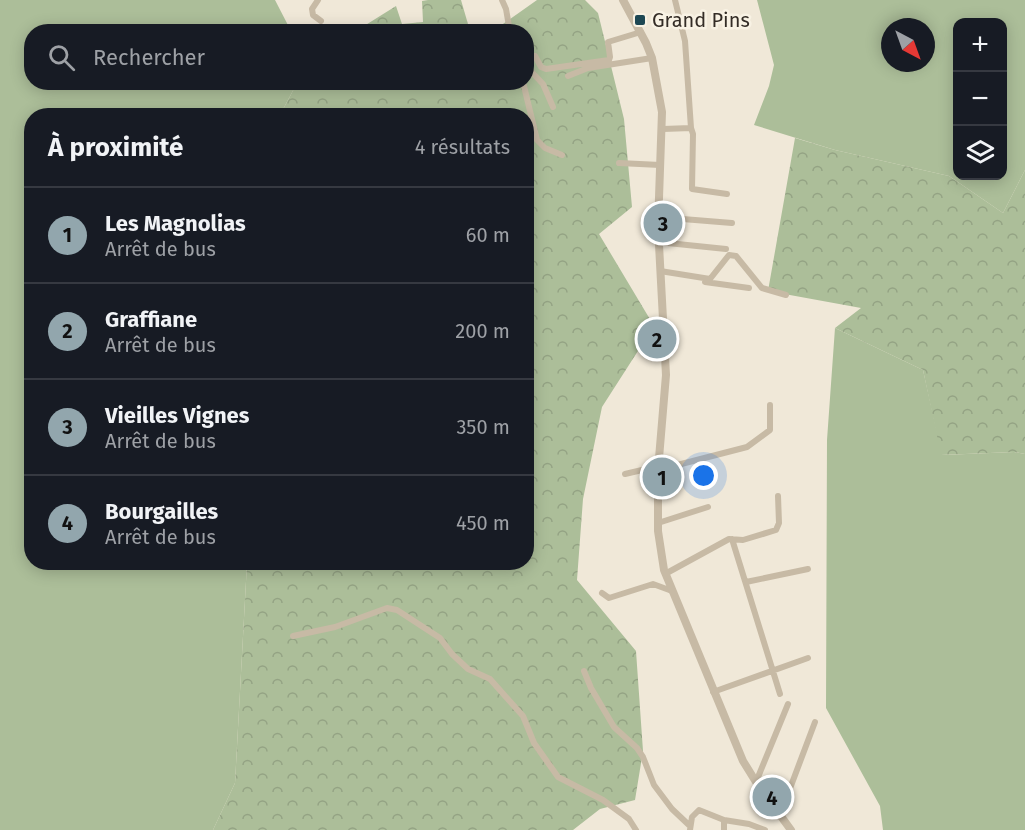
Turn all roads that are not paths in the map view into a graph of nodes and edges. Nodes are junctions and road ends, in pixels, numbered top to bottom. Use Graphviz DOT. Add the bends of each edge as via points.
graph roads {
  1 [pos="318,0"];
  2 [pos="502,0"];
  3 [pos="622,0"];
  4 [pos="675,0"];
  5 [pos="321,21"];
  6 [pos="509,24"];
  7 [pos="640,32"];
  8 [pos="535,56"];
  9 [pos="652,58"];
  10 [pos="534,74"];
  11 [pos="568,76"];
  12 [pos="525,90"];
  13 [pos="553,107"];
  14 [pos="529,108"];
  15 [pos="534,128"];
  16 [pos="691,128"];
  17 [pos="663,129"];
  18 [pos="562,155"];
  19 [pos="619,163"];
  20 [pos="660,165"];
  21 [pos="727,194"];
  22 [pos="658,217"];
  23 [pos="732,223"];
  24 [pos="658,242"];
  25 [pos="726,249"];
  26 [pos="660,273"];
  27 [pos="749,288"];
  28 [pos="786,295"];
  29 [pos="770,405"];
  30 [pos="658,468"];
  31 [pos="625,474"];
  32 [pos="778,496"];
  33 [pos="708,507"];
  34 [pos="658,524"];
  35 [pos="732,539"];
  36 [pos="808,569"];
  37 [pos="665,574"];
  38 [pos="746,582"];
  39 [pos="672,591"];
  40 [pos="602,593"];
  41 [pos="293,636"];
  42 [pos="808,658"];
  43 [pos="584,671"];
  44 [pos="771,671"];
  45 [pos="713,692"];
  46 [pos="780,694"];
  47 [pos="788,704"];
  48 [pos="814,722"];
  49 [pos="756,782"];
  50 [pos="780,814"];
  51 [pos="724,820"];
  52 [pos="690,828"];
  53 [pos="636,830"];
  54 [pos="724,830"];
  55 [pos="765,830"];
  56 [pos="791,830"];
  57 [pos="796,830"];
  1 -- 5 [label="street" via="312,9"];
  2 -- 6 [label="street"];
  3 -- 7 [label="street"];
  4 -- 16 [label="street" via="685,41"];
  7 -- 8 [label="street" via="608,42 609,60 546,69 541,68"];
  7 -- 9 [label="street"];
  9 -- 11 [label="street" via="588,68"];
  9 -- 17 [label="street"];
  10 -- 13 [label="street"];
  12 -- 14 [label="street"];
  15 -- 18 [label="street" via="537,140 545,148"];
  16 -- 17 [label="street"];
  16 -- 21 [label="street" via="692,189"];
  17 -- 20 [label="street"];
  19 -- 20 [label="street"];
  20 -- 22 [label="street"];
  22 -- 23 [label="street"];
  22 -- 24 [label="street"];
  24 -- 25 [label="street"];
  24 -- 26 [label="street"];
  26 -- 27 [label="street"];
  26 -- 28 [label="street" via="710,279 729,255 736,256 762,288"];
  26 -- 30 [label="street" via="666,375"];
  29 -- 30 [label="street" via="770,430 747,447"];
  30 -- 31 [label="street"];
  30 -- 34 [label="street"];
  32 -- 35 [label="street" via="776,530 743,540"];
  33 -- 34 [label="street"];
  34 -- 37 [label="street"];
  35 -- 37 [label="street"];
  35 -- 38 [label="street"];
  36 -- 38 [label="street"];
  37 -- 39 [label="street"];
  38 -- 44 [label="street"];
  39 -- 40 [label="street" via="652,585 609,598"];
  39 -- 45 [label="street"];
  41 -- 53 [label="street" via="335,627 387,608 397,610 439,637 468,669 490,679 523,716 534,743 558,777 603,800 629,819"];
  42 -- 44 [label="street"];
  43 -- 52 [label="street" via="614,727 637,748 654,785"];
  44 -- 45 [label="street"];
  44 -- 46 [label="street"];
  45 -- 49 [label="street"];
  47 -- 49 [label="street"];
  48 -- 50 [label="street"];
  49 -- 50 [label="street"];
  50 -- 56 [label="street"];
  50 -- 57 [label="street"];
  51 -- 52 [label="street" via="699,810 692,817"];
  51 -- 54 [label="street"];
  51 -- 55 [label="street"];
}
